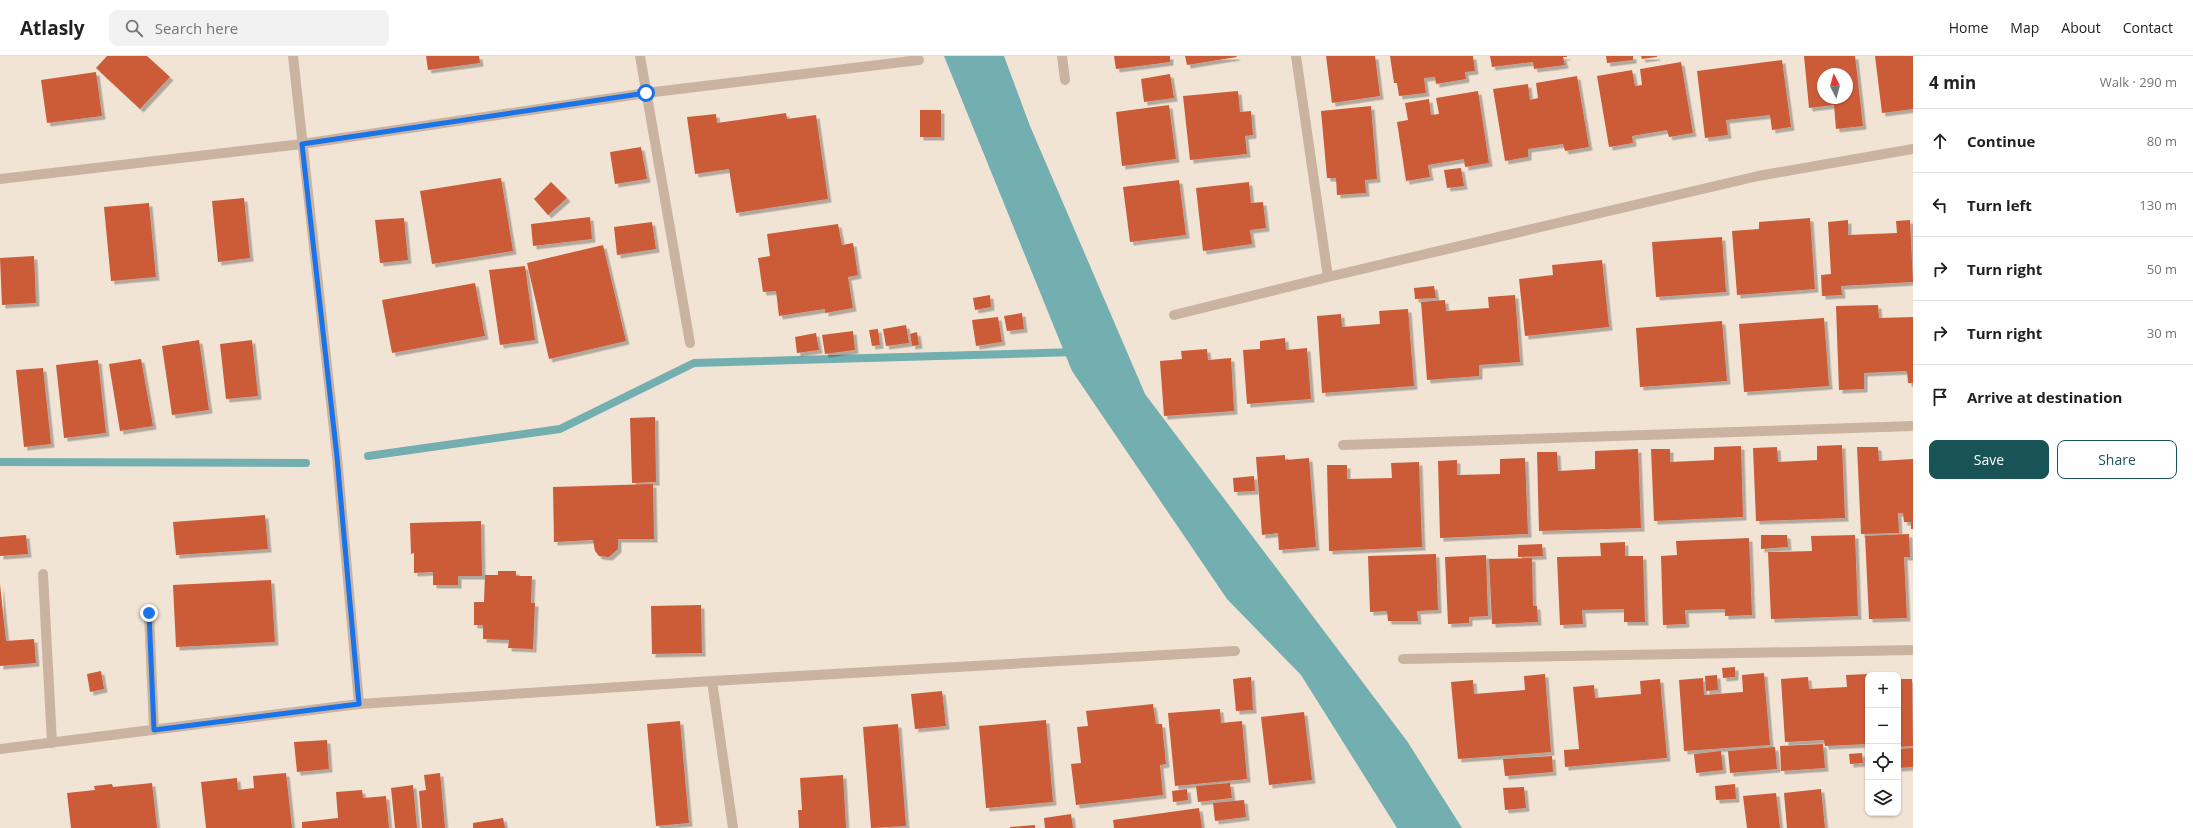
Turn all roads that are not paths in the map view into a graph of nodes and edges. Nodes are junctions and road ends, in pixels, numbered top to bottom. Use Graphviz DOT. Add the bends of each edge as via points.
graph roads {
  1 [pos="293,56"];
  2 [pos="640,56"];
  3 [pos="1062,56"];
  4 [pos="1296,56"];
  5 [pos="919,60"];
  6 [pos="1065,80"];
  7 [pos="646,93"];
  8 [pos="302,144"];
  9 [pos="1913,149"];
  10 [pos="0,179"];
  11 [pos="1328,277"];
  12 [pos="1174,315"];
  13 [pos="690,342"];
  14 [pos="1913,426"];
  15 [pos="1343,446"];
  16 [pos="43,574"];
  17 [pos="149,613"];
  18 [pos="1913,650"];
  19 [pos="1235,651"];
  20 [pos="1403,659"];
  21 [pos="712,681"];
  22 [pos="359,704"];
  23 [pos="154,730"];
  24 [pos="52,743"];
  25 [pos="0,749"];
  26 [pos="733,828"];
  1 -- 8 [label="street"];
  2 -- 7 [label="street"];
  3 -- 6 [label="street"];
  4 -- 11 [label="street"];
  5 -- 7 [label="street"];
  7 -- 8 [label="street"];
  7 -- 13 [label="street"];
  8 -- 10 [label="street"];
  8 -- 22 [label="street" via="337,457"];
  9 -- 11 [label="street" via="1758,176"];
  11 -- 12 [label="street"];
  14 -- 15 [label="street"];
  16 -- 24 [label="street"];
  17 -- 23 [label="street"];
  18 -- 20 [label="street"];
  19 -- 21 [label="street"];
  21 -- 22 [label="street"];
  21 -- 26 [label="street"];
  22 -- 23 [label="street"];
  23 -- 24 [label="street"];
  24 -- 25 [label="street"];
}
